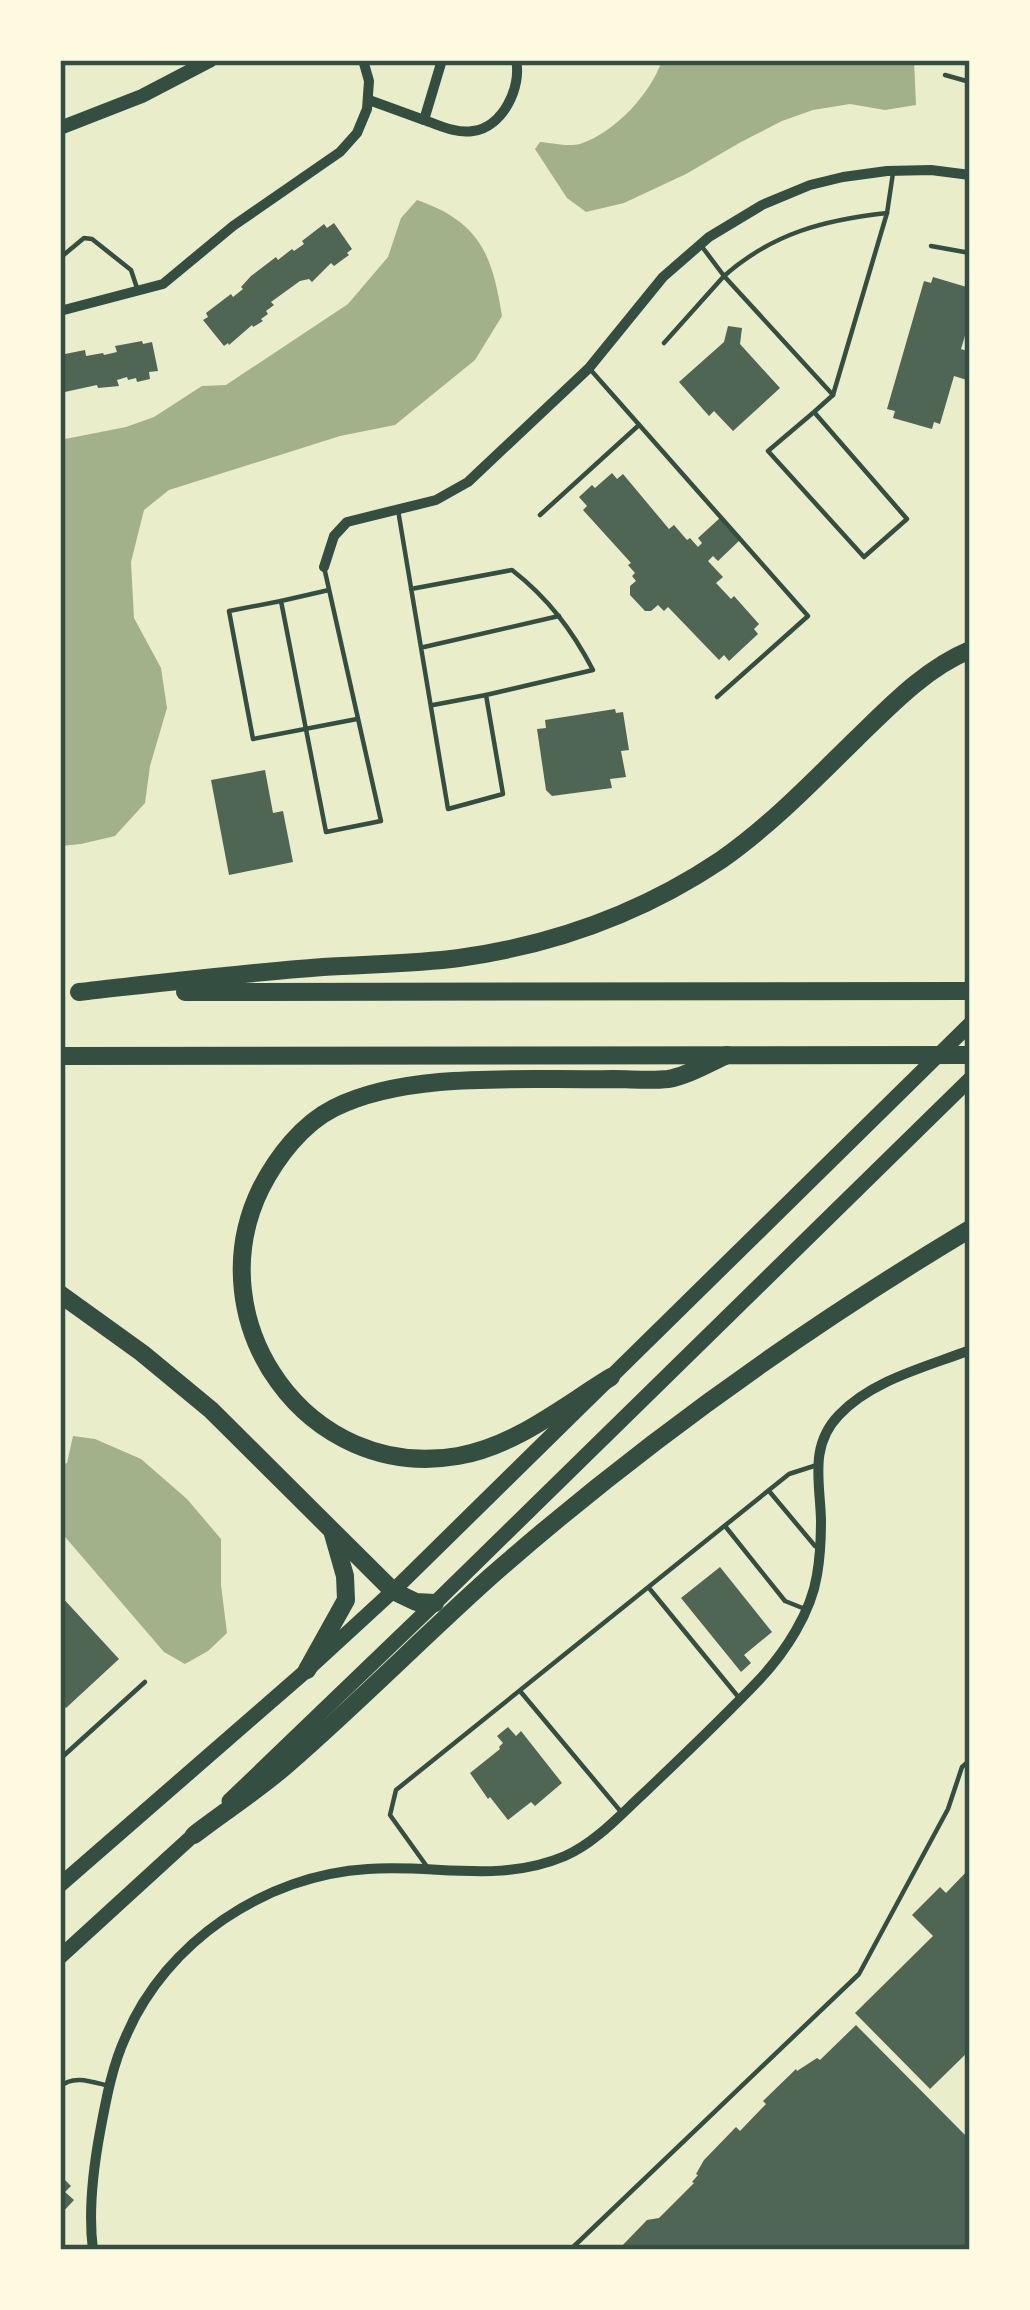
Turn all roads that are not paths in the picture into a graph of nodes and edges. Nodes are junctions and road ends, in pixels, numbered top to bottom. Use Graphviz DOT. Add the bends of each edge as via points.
graph roads {
  1 [pos="211,60"];
  2 [pos="363,60"];
  3 [pos="442,60"];
  4 [pos="516,60"];
  5 [pos="945,75"];
  6 [pos="970,82"];
  7 [pos="369,100"];
  8 [pos="424,120"];
  9 [pos="60,128"];
  10 [pos="894,170"];
  11 [pos="970,175"];
  12 [pos="887,212"];
  13 [pos="700,244"];
  14 [pos="931,245"];
  15 [pos="970,253"];
  16 [pos="60,258"];
  17 [pos="724,276"];
  18 [pos="138,291"];
  19 [pos="60,311"];
  20 [pos="664,344"];
  21 [pos="589,368"];
  22 [pos="833,395"];
  23 [pos="814,412"];
  24 [pos="639,424"];
  25 [pos="398,509"];
  26 [pos="540,515"];
  27 [pos="324,567"];
  28 [pos="329,590"];
  29 [pos="412,590"];
  30 [pos="280,601"];
  31 [pos="559,616"];
  32 [pos="421,648"];
  33 [pos="970,650"];
  34 [pos="486,695"];
  35 [pos="717,697"];
  36 [pos="430,706"];
  37 [pos="358,719"];
  38 [pos="306,731"];
  39 [pos="970,991"];
  40 [pos="69,992"];
  41 [pos="970,1024"];
  42 [pos="727,1055"];
  43 [pos="970,1055"];
  44 [pos="60,1056"];
  45 [pos="970,1078"];
  46 [pos="970,1229"];
  47 [pos="60,1294"];
  48 [pos="970,1350"];
  49 [pos="610,1377"];
  50 [pos="817,1465"];
  51 [pos="769,1491"];
  52 [pos="725,1526"];
  53 [pos="332,1530"];
  54 [pos="820,1552"];
  55 [pos="649,1587"];
  56 [pos="393,1591"];
  57 [pos="435,1603"];
  58 [pos="805,1609"];
  59 [pos="307,1670"];
  60 [pos="146,1682"];
  61 [pos="520,1691"];
  62 [pos="740,1699"];
  63 [pos="60,1759"];
  64 [pos="970,1760"];
  65 [pos="622,1814"];
  66 [pos="194,1835"];
  67 [pos="428,1868"];
  68 [pos="60,1885"];
  69 [pos="60,1957"];
  70 [pos="110,2086"];
  71 [pos="60,2087"];
  72 [pos="93,2250"];
  73 [pos="570,2250"];
  1 -- 9 [label="street"];
  2 -- 7 [label="street"];
  3 -- 8 [label="street"];
  4 -- 8 [label="street" via="514,92 482,129"];
  5 -- 6 [label="lane"];
  7 -- 8 [label="street"];
  7 -- 18 [label="street" via="340,152 181,272"];
  10 -- 11 [label="street"];
  10 -- 12 [label="lane"];
  10 -- 13 [label="street" via="810,185"];
  12 -- 17 [label="lane" via="808,227"];
  12 -- 22 [label="lane"];
  13 -- 17 [label="lane"];
  13 -- 21 [label="street"];
  14 -- 15 [label="lane"];
  16 -- 18 [label="lane" via="92,239 131,271"];
  17 -- 20 [label="lane"];
  17 -- 22 [label="lane"];
  18 -- 19 [label="street"];
  21 -- 24 [label="lane"];
  21 -- 25 [label="street" via="468,482"];
  22 -- 23 [label="lane"];
  23 -- 23 [label="lane" via="908,519 864,557 768,451"];
  24 -- 26 [label="lane"];
  24 -- 35 [label="lane" via="808,616"];
  25 -- 27 [label="street" via="347,522"];
  25 -- 29 [label="lane"];
  27 -- 28 [label="lane"];
  28 -- 30 [label="lane"];
  28 -- 37 [label="lane"];
  29 -- 31 [label="lane" via="512,570"];
  29 -- 32 [label="lane"];
  30 -- 38 [label="lane"];
  30 -- 38 [label="lane" via="229,611 253,739"];
  31 -- 32 [label="lane"];
  31 -- 34 [label="lane" via="592,670"];
  32 -- 36 [label="lane"];
  33 -- 40 [label="highway" via="915,684 724,858 580,931 459,958"];
  34 -- 36 [label="lane"];
  34 -- 36 [label="lane" via="503,794 448,809"];
  37 -- 38 [label="lane"];
  37 -- 38 [label="lane" via="381,821 326,832"];
  39 -- 40 [label="highway"];
  41 -- 49 [label="main road"];
  42 -- 43 [label="highway"];
  42 -- 44 [label="highway"];
  42 -- 49 [label="highway" via="672,1078 427,1082 375,1092 332,1109 285,1150 251,1210 241,1273 254,1342 299,1407 362,1448 413,1459 457,1456 519,1436"];
  45 -- 57 [label="main road"];
  46 -- 66 [label="highway" via="747,1373 594,1489 286,1767"];
  47 -- 53 [label="highway" via="211,1410"];
  48 -- 50 [label="street" via="853,1403 833,1421"];
  49 -- 56 [label="main road"];
  50 -- 51 [label="lane"];
  50 -- 54 [label="street"];
  51 -- 52 [label="lane"];
  51 -- 54 [label="lane"];
  52 -- 55 [label="lane"];
  52 -- 58 [label="lane" via="785,1601"];
  53 -- 56 [label="highway"];
  53 -- 59 [label="highway" via="346,1600"];
  54 -- 58 [label="street"];
  55 -- 61 [label="lane"];
  55 -- 62 [label="lane"];
  56 -- 57 [label="highway"];
  56 -- 59 [label="main road"];
  57 -- 66 [label="main road"];
  58 -- 62 [label="street" via="778,1658"];
  59 -- 68 [label="main road"];
  60 -- 63 [label="lane"];
  61 -- 65 [label="lane"];
  61 -- 67 [label="lane" via="397,1790 390,1815"];
  62 -- 65 [label="street"];
  64 -- 73 [label="lane" via="859,1974"];
  65 -- 67 [label="street" via="572,1852 534,1867"];
  66 -- 69 [label="main road"];
  67 -- 70 [label="street" via="337,1873 276,1891 219,1922 149,1993"];
  70 -- 71 [label="lane" via="82,2079"];
  70 -- 72 [label="street" via="95,2167"];
}
